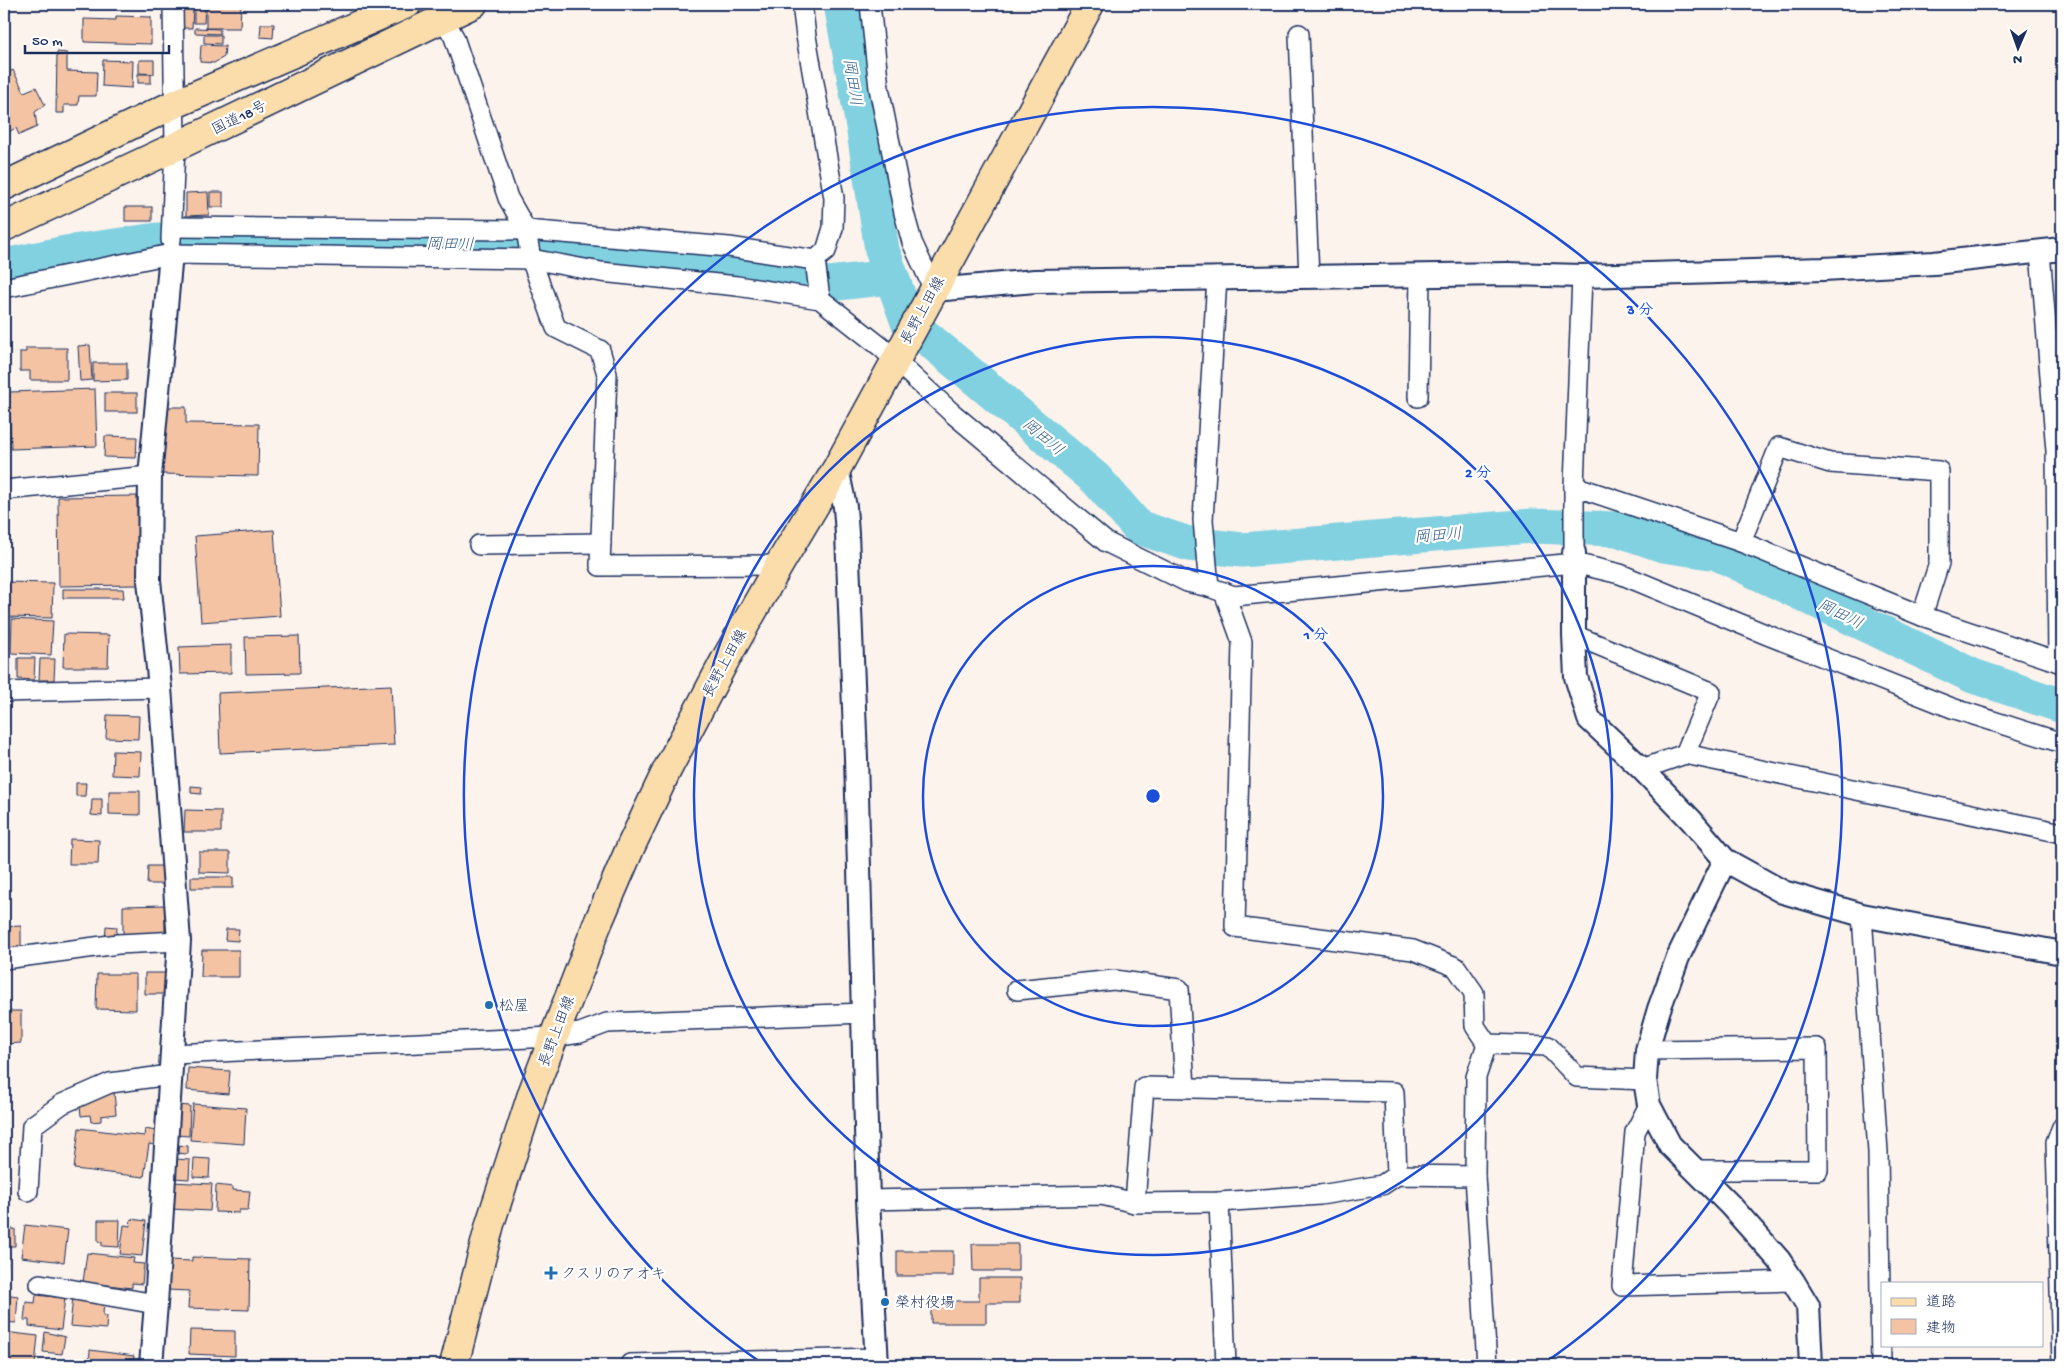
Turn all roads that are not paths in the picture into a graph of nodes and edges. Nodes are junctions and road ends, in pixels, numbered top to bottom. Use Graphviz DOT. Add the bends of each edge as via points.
graph roads {
  1 [pos="173,4"];
  2 [pos="407,4"];
  3 [pos="473,4"];
  4 [pos="802,4"];
  5 [pos="870,4"];
  6 [pos="1090,4"];
  7 [pos="439,11"];
  8 [pos="1299,34"];
  9 [pos="176,104"];
  10 [pos="175,147"];
  11 [pos="4,186"];
  12 [pos="4,227"];
  13 [pos="172,238"];
  14 [pos="529,245"];
  15 [pos="2051,250"];
  16 [pos="816,265"];
  17 [pos="1420,276"];
  18 [pos="1582,276"];
  19 [pos="1217,277"];
  20 [pos="1309,278"];
  21 [pos="4,288"];
  22 [pos="934,290"];
  23 [pos="819,295"];
  24 [pos="894,360"];
  25 [pos="1418,397"];
  26 [pos="2059,451"];
  27 [pos="836,468"];
  28 [pos="150,476"];
  29 [pos="4,490"];
  30 [pos="1574,495"];
  31 [pos="1741,542"];
  32 [pos="601,543"];
  33 [pos="479,545"];
  34 [pos="1574,558"];
  35 [pos="779,565"];
  36 [pos="1216,590"];
  37 [pos="1922,616"];
  38 [pos="1574,635"];
  39 [pos="2060,662"];
  40 [pos="160,688"];
  41 [pos="4,692"];
  42 [pos="2062,743"];
  43 [pos="1685,754"];
  44 [pos="1642,768"];
  45 [pos="2062,833"];
  46 [pos="1725,860"];
  47 [pos="1862,915"];
  48 [pos="179,940"];
  49 [pos="2062,953"];
  50 [pos="4,960"];
  51 [pos="1017,990"];
  52 [pos="864,1013"];
  53 [pos="553,1036"];
  54 [pos="1487,1044"];
  55 [pos="1647,1050"];
  56 [pos="171,1065"];
  57 [pos="1646,1080"];
  58 [pos="1185,1088"];
  59 [pos="1648,1105"];
  60 [pos="2062,1127"];
  61 [pos="1694,1170"];
  62 [pos="1397,1175"];
  63 [pos="1475,1176"];
  64 [pos="28,1191"];
  65 [pos="868,1200"];
  66 [pos="1219,1202"];
  67 [pos="1135,1203"];
  68 [pos="2061,1240"];
  69 [pos="1793,1281"];
  70 [pos="40,1284"];
  71 [pos="156,1304"];
  72 [pos="877,1362"];
  73 [pos="630,1364"];
  74 [pos="151,1365"];
  75 [pos="454,1365"];
  76 [pos="1226,1365"];
  77 [pos="1487,1365"];
  78 [pos="1812,1365"];
  79 [pos="1881,1365"];
  80 [pos="2062,1365"];
  1 -- 9 [label="street"];
  2 -- 9 [label="main road"];
  3 -- 7 [label="main road, 国道18号"];
  4 -- 16 [label="street" via="834,198 833,228 826,251"];
  5 -- 22 [label="street" via="879,88 904,213 912,242"];
  6 -- 22 [label="main road, 長野上田線"];
  7 -- 10 [label="main road, 国道18号"];
  7 -- 14 [label="street" via="454,37 508,198"];
  8 -- 20 [label="street"];
  9 -- 10 [label="street"];
  9 -- 11 [label="main road"];
  10 -- 12 [label="main road, 国道18号"];
  10 -- 13 [label="street"];
  13 -- 14 [label="street"];
  13 -- 14 [label="street"];
  13 -- 21 [label="street"];
  13 -- 28 [label="street"];
  14 -- 16 [label="street" via="729,247"];
  14 -- 23 [label="street" via="601,272"];
  14 -- 32 [label="street" via="556,328 600,350 607,374"];
  15 -- 18 [label="street" via="1934,263"];
  15 -- 26 [label="street"];
  16 -- 23 [label="street"];
  17 -- 18 [label="street"];
  17 -- 20 [label="street"];
  17 -- 25 [label="street"];
  18 -- 30 [label="street"];
  19 -- 20 [label="street"];
  19 -- 22 [label="street" via="1035,281"];
  19 -- 36 [label="street" via="1204,520"];
  22 -- 24 [label="main road, 長野上田線"];
  23 -- 24 [label="street"];
  24 -- 27 [label="main road, 長野上田線"];
  24 -- 36 [label="street" via="998,453 1106,542 1187,582"];
  26 -- 39 [label="street"];
  27 -- 35 [label="main road, 長野上田線"];
  27 -- 52 [label="street" via="847,534"];
  28 -- 29 [label="street"];
  28 -- 40 [label="street" via="149,580"];
  30 -- 31 [label="street"];
  30 -- 34 [label="street"];
  31 -- 37 [label="street"];
  31 -- 37 [label="street" via="1779,447 1830,463 1939,471 1939,563"];
  32 -- 33 [label="street"];
  32 -- 35 [label="street" via="600,566"];
  34 -- 36 [label="street" via="1234,596"];
  34 -- 38 [label="street"];
  34 -- 42 [label="street" via="1952,708"];
  35 -- 53 [label="main road, 長野上田線" via="667,770 597,924"];
  36 -- 54 [label="street" via="1242,642 1235,927 1413,950 1456,967 1474,993 1475,1026"];
  37 -- 39 [label="street"];
  38 -- 43 [label="street" via="1711,692"];
  38 -- 44 [label="street" via="1576,677 1590,719"];
  40 -- 41 [label="street"];
  40 -- 48 [label="street"];
  43 -- 44 [label="street"];
  43 -- 45 [label="street"];
  44 -- 46 [label="street"];
  46 -- 47 [label="street" via="1783,892"];
  46 -- 55 [label="street" via="1678,957"];
  47 -- 49 [label="street"];
  47 -- 79 [label="street" via="1878,1152"];
  48 -- 50 [label="street" via="118,944"];
  48 -- 56 [label="street"];
  51 -- 58 [label="street" via="1114,980 1179,989"];
  52 -- 53 [label="street" via="607,1023 580,1033"];
  52 -- 65 [label="street"];
  53 -- 56 [label="street"];
  53 -- 75 [label="main road, 長野上田線" via="490,1224"];
  54 -- 57 [label="street" via="1548,1046 1577,1077"];
  54 -- 63 [label="street" via="1476,1077"];
  55 -- 57 [label="street"];
  55 -- 61 [label="street" via="1817,1048 1818,1170"];
  56 -- 64 [label="street" via="110,1083 62,1104 32,1126"];
  56 -- 71 [label="street"];
  57 -- 59 [label="street"];
  58 -- 62 [label="street" via="1394,1092"];
  58 -- 67 [label="street" via="1144,1088"];
  59 -- 61 [label="street" via="1670,1145"];
  59 -- 69 [label="street" via="1636,1132 1622,1286"];
  60 -- 68 [label="street" via="2056,1142"];
  61 -- 69 [label="street" via="1730,1205 1779,1260"];
  62 -- 63 [label="street"];
  62 -- 66 [label="street" via="1382,1185"];
  63 -- 77 [label="street"];
  65 -- 67 [label="street" via="1102,1195"];
  65 -- 72 [label="street"];
  66 -- 67 [label="street"];
  66 -- 76 [label="street"];
  68 -- 80 [label="street"];
  69 -- 78 [label="street" via="1808,1306"];
  70 -- 71 [label="street"];
  71 -- 74 [label="street"];
  72 -- 73 [label="street"];
}
